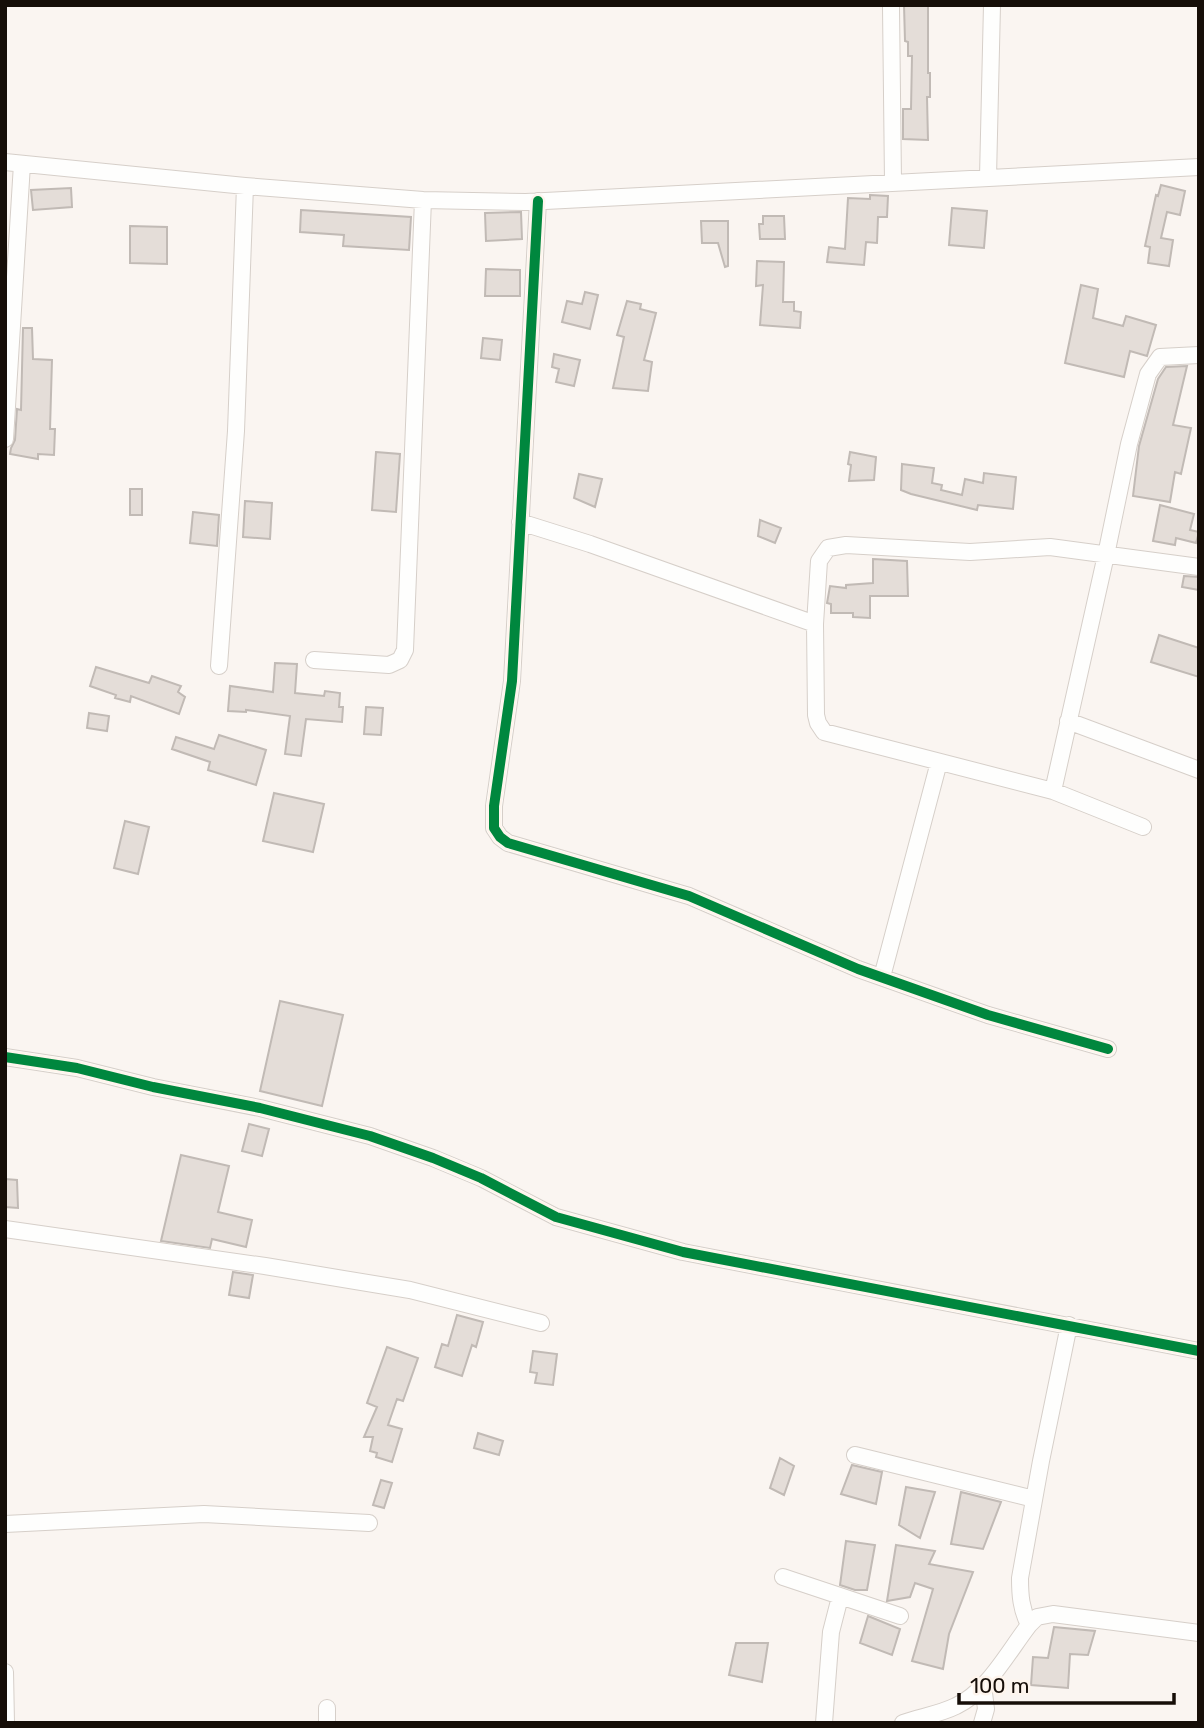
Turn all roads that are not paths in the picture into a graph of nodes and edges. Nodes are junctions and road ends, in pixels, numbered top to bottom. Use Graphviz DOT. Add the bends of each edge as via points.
graph roads {
  1 [pos="992,5"];
  2 [pos="891,7"];
  3 [pos="14,163"];
  4 [pos="1199,167"];
  5 [pos="988,177"];
  6 [pos="893,182"];
  7 [pos="245,186"];
  8 [pos="423,200"];
  9 [pos="538,201"];
  10 [pos="1199,355"];
  11 [pos="5,439"];
  12 [pos="520,522"];
  13 [pos="1106,555"];
  14 [pos="1199,567"];
  15 [pos="815,624"];
  16 [pos="314,660"];
  17 [pos="219,666"];
  18 [pos="1068,721"];
  19 [pos="939,762"];
  20 [pos="1199,770"];
  21 [pos="1053,791"];
  22 [pos="1143,827"];
  23 [pos="882,977"];
  24 [pos="1108,1049"];
  25 [pos="5,1057"];
  26 [pos="5,1229"];
  27 [pos="541,1323"];
  28 [pos="1069,1325"];
  29 [pos="1199,1351"];
  30 [pos="855,1455"];
  31 [pos="1034,1499"];
  32 [pos="369,1522"];
  33 [pos="5,1524"];
  34 [pos="783,1577"];
  35 [pos="841,1597"];
  36 [pos="900,1616"];
  37 [pos="1029,1625"];
  38 [pos="1199,1633"];
  39 [pos="5,1672"];
  40 [pos="983,1685"];
  41 [pos="6,1723"];
  42 [pos="824,1723"];
  43 [pos="903,1723"];
  44 [pos="982,1723"];
  1 -- 5 [label="street"];
  2 -- 6 [label="street"];
  3 -- 7 [label="street"];
  3 -- 11 [label="street"];
  4 -- 5 [label="street"];
  5 -- 6 [label="street"];
  6 -- 9 [label="street"];
  7 -- 8 [label="street"];
  7 -- 17 [label="street" via="236,431"];
  8 -- 9 [label="street"];
  8 -- 16 [label="street" via="405,649 400,660 389,665"];
  9 -- 12 [label="street"];
  10 -- 13 [label="street" via="1160,357 1148,373"];
  12 -- 15 [label="street"];
  12 -- 23 [label="street" via="512,681 494,806 494,828 500,837 689,896"];
  13 -- 14 [label="street"];
  13 -- 15 [label="street" via="1050,547 970,552 846,545 828,548 820,561"];
  13 -- 18 [label="street"];
  15 -- 19 [label="street" via="816,715 824,732"];
  18 -- 20 [label="street"];
  18 -- 21 [label="street"];
  19 -- 21 [label="street"];
  19 -- 23 [label="street"];
  21 -- 22 [label="street"];
  23 -- 24 [label="street" via="988,1015"];
  25 -- 28 [label="street" via="77,1068 370,1136 433,1157 556,1217 683,1252"];
  26 -- 27 [label="street" via="410,1290"];
  28 -- 29 [label="street"];
  28 -- 31 [label="street"];
  30 -- 31 [label="street"];
  31 -- 37 [label="street" via="1020,1578 1023,1615"];
  32 -- 33 [label="street" via="204,1514"];
  34 -- 35 [label="street"];
  35 -- 36 [label="street"];
  35 -- 42 [label="street" via="831,1632"];
  37 -- 38 [label="street" via="1037,1617 1053,1614"];
  37 -- 40 [label="street"];
  39 -- 41 [label="street"];
  40 -- 43 [label="street" via="956,1706"];
  40 -- 44 [label="street" via="986,1709"];
}
